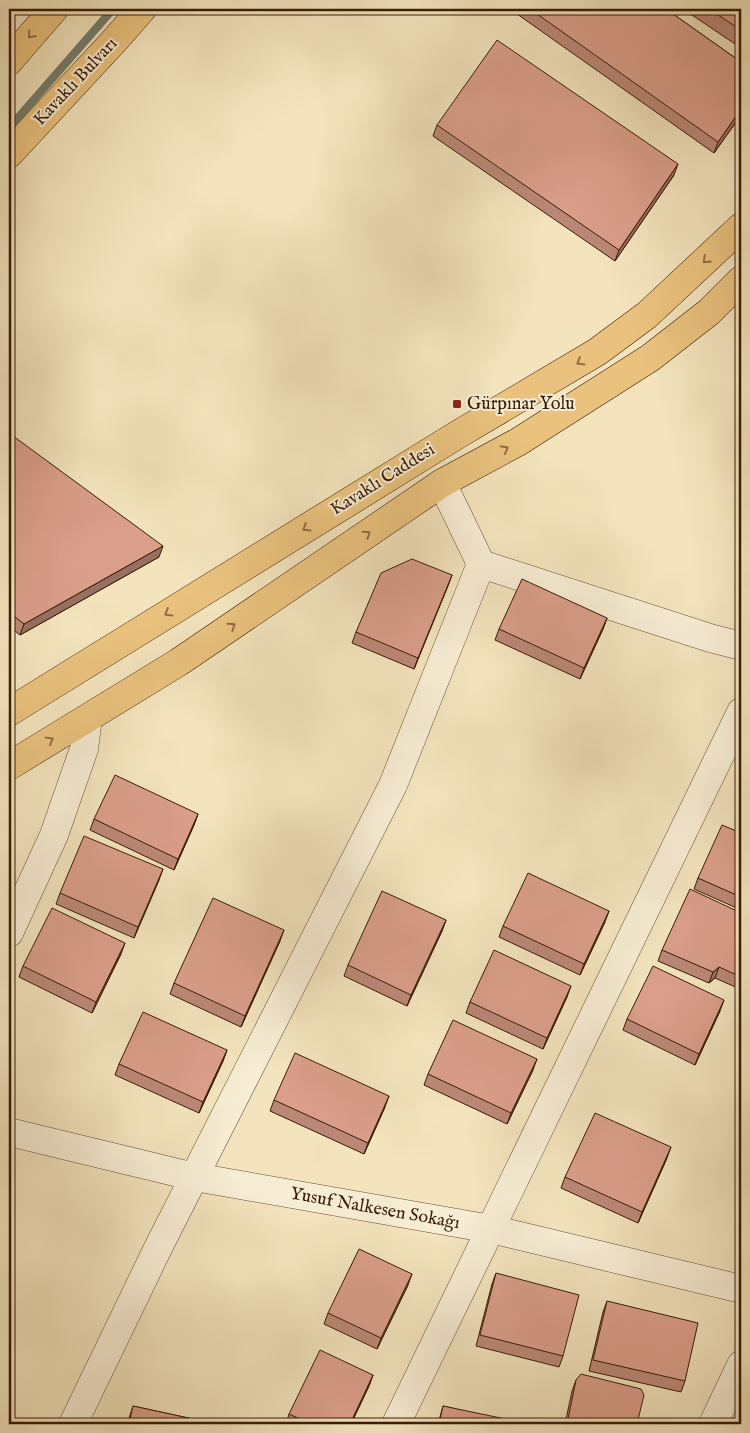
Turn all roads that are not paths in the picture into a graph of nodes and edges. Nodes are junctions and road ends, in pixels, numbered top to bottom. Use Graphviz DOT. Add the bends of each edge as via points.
graph roads {
  1 [pos="54,9"];
  2 [pos="142,9"];
  3 [pos="9,60"];
  4 [pos="9,154"];
  5 [pos="741,227"];
  6 [pos="741,280"];
  7 [pos="442,483"];
  8 [pos="481,564"];
  9 [pos="741,646"];
  10 [pos="9,712"];
  11 [pos="741,712"];
  12 [pos="88,718"];
  13 [pos="9,766"];
  14 [pos="9,933"];
  15 [pos="9,1132"];
  16 [pos="195,1177"];
  17 [pos="491,1229"];
  18 [pos="741,1289"];
  19 [pos="741,1364"];
  20 [pos="73,1424"];
  21 [pos="396,1424"];
  22 [pos="713,1424"];
  1 -- 3 [label="main road, one-way"];
  2 -- 4 [label="main road, Kavaklı Bulvarı"];
  5 -- 10 [label="main road, Kavaklı Caddesi, one-way" via="647,315 597,352 456,435"];
  7 -- 6 [label="main road, Kavaklı Caddesi, one-way" via="518,442 650,358 709,312"];
  7 -- 8 [label="street"];
  12 -- 7 [label="main road, Kavaklı Caddesi, one-way" via="179,662"];
  8 -- 9 [label="street"];
  8 -- 16 [label="street" via="392,785"];
  11 -- 17 [label="street"];
  13 -- 12 [label="main road, Kavaklı Caddesi, one-way"];
  12 -- 14 [label="street" via="84,749 57,826"];
  15 -- 16 [label="street, Yusuf Nalkesen Sokağı"];
  16 -- 17 [label="street, Yusuf Nalkesen Sokağı"];
  16 -- 20 [label="street"];
  17 -- 18 [label="street, Yusuf Nalkesen Sokağı"];
  17 -- 21 [label="street"];
  19 -- 22 [label="street"];
}
